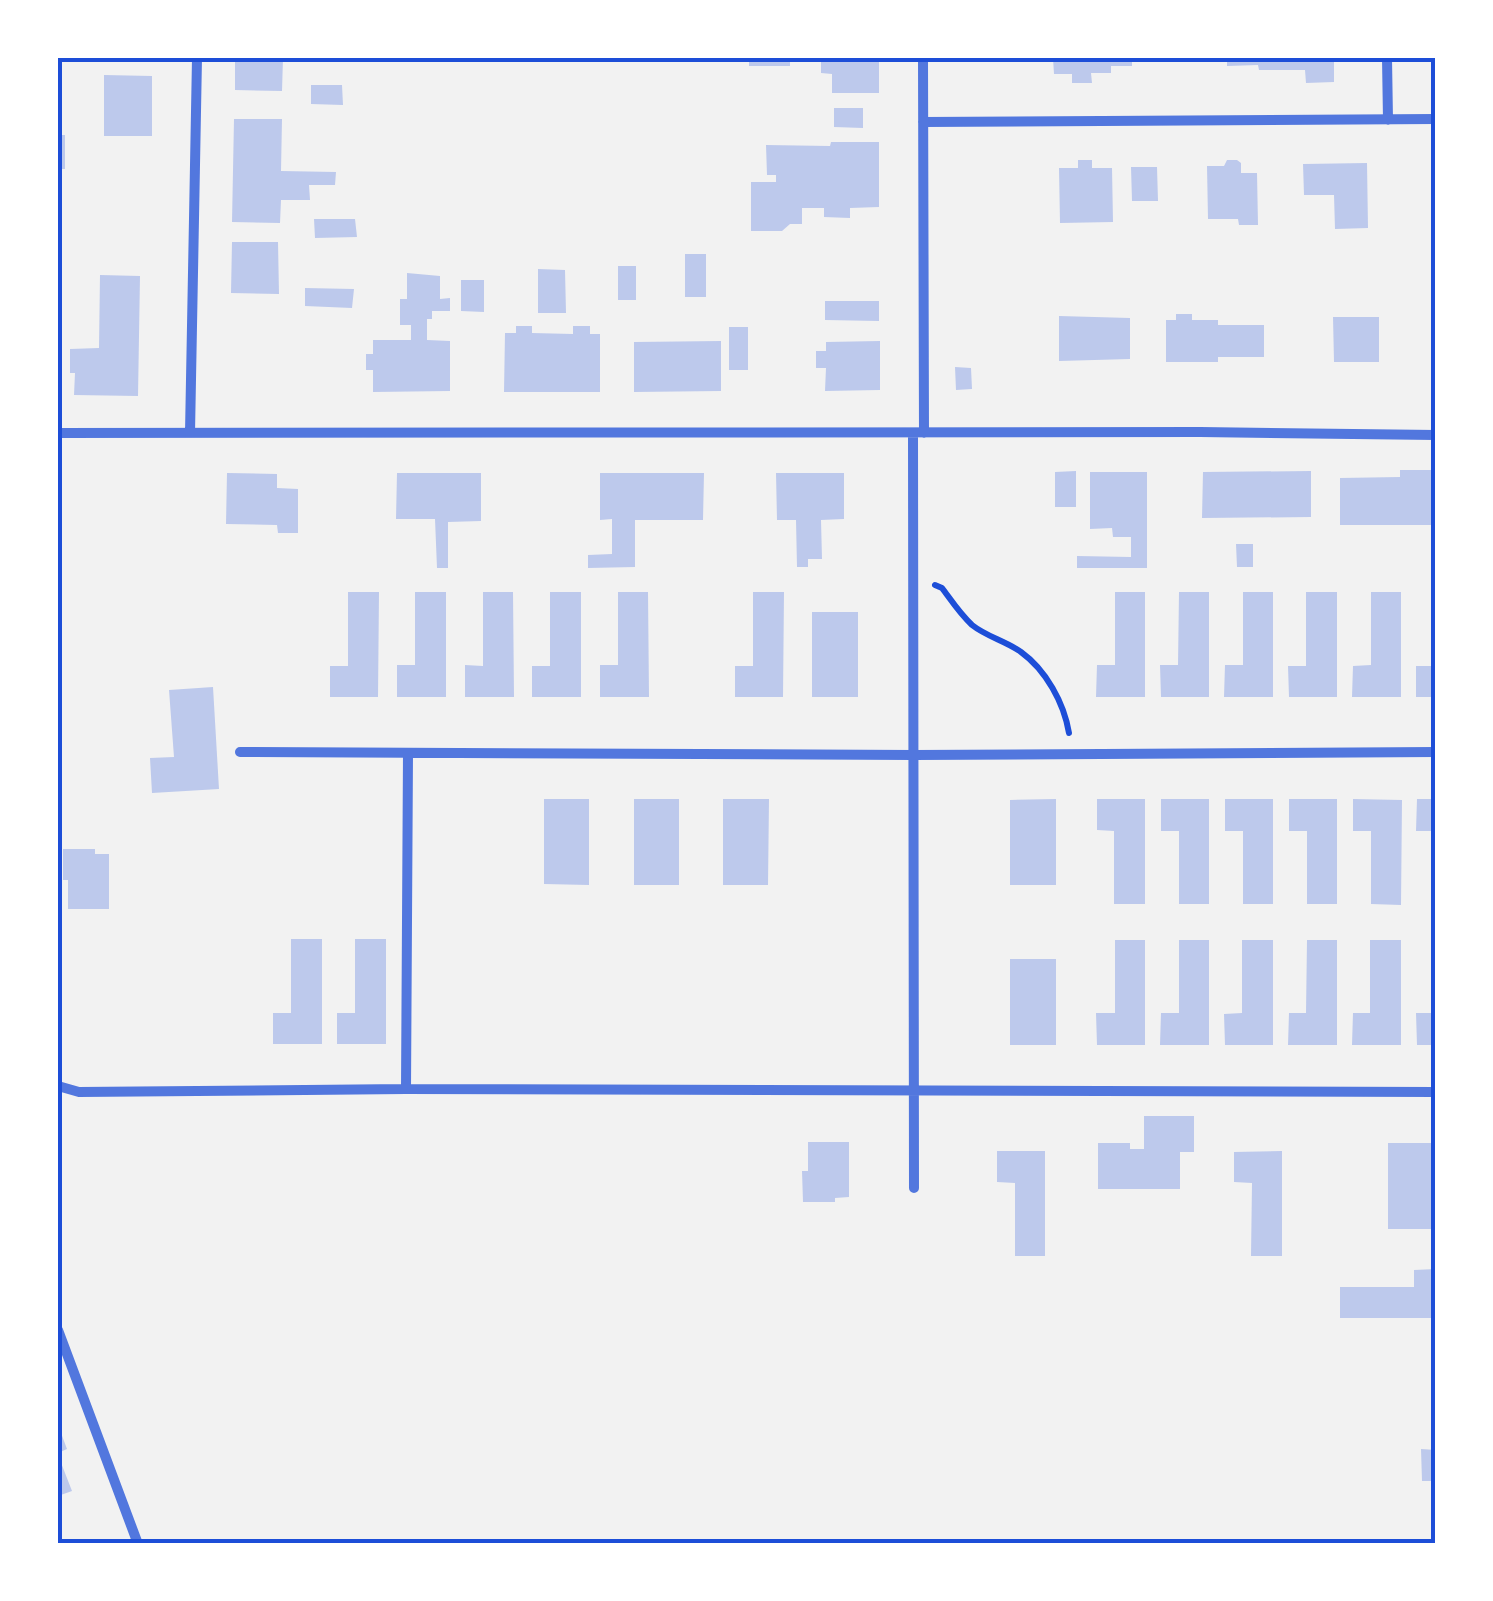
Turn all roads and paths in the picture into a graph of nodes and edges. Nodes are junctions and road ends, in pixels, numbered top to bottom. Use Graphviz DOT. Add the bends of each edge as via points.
graph roads {
  1 [pos="197,58"];
  2 [pos="923,58"];
  3 [pos="1387,58"];
  4 [pos="1436,119"];
  5 [pos="1388,120"];
  6 [pos="924,122"];
  7 [pos="58,432"];
  8 [pos="190,432"];
  9 [pos="919,433"];
  10 [pos="1436,435"];
  11 [pos="914,584"];
  12 [pos="240,752"];
  13 [pos="1436,752"];
  14 [pos="408,753"];
  15 [pos="1072,754"];
  16 [pos="914,755"];
  17 [pos="58,1086"];
  18 [pos="406,1089"];
  19 [pos="914,1092"];
  20 [pos="1436,1092"];
  21 [pos="914,1188"];
  22 [pos="58,1330"];
  23 [pos="138,1544"];
  1 -- 8 [label="street"];
  2 -- 6 [label="street"];
  3 -- 5 [label="street"];
  4 -- 5 [label="street"];
  5 -- 6 [label="street"];
  6 -- 9 [label="street"];
  7 -- 8 [label="street"];
  8 -- 9 [label="street"];
  9 -- 10 [label="street"];
  9 -- 11 [label="street"];
  11 -- 15 [label="path" via="942,588 974,626 1034,664 1067,720"];
  11 -- 16 [label="street"];
  12 -- 14 [label="street"];
  13 -- 15 [label="street"];
  14 -- 16 [label="street"];
  14 -- 18 [label="street"];
  15 -- 16 [label="street"];
  16 -- 19 [label="street"];
  17 -- 18 [label="street" via="79,1092"];
  18 -- 19 [label="street"];
  19 -- 20 [label="street"];
  19 -- 21 [label="street"];
  22 -- 23 [label="street"];
}
